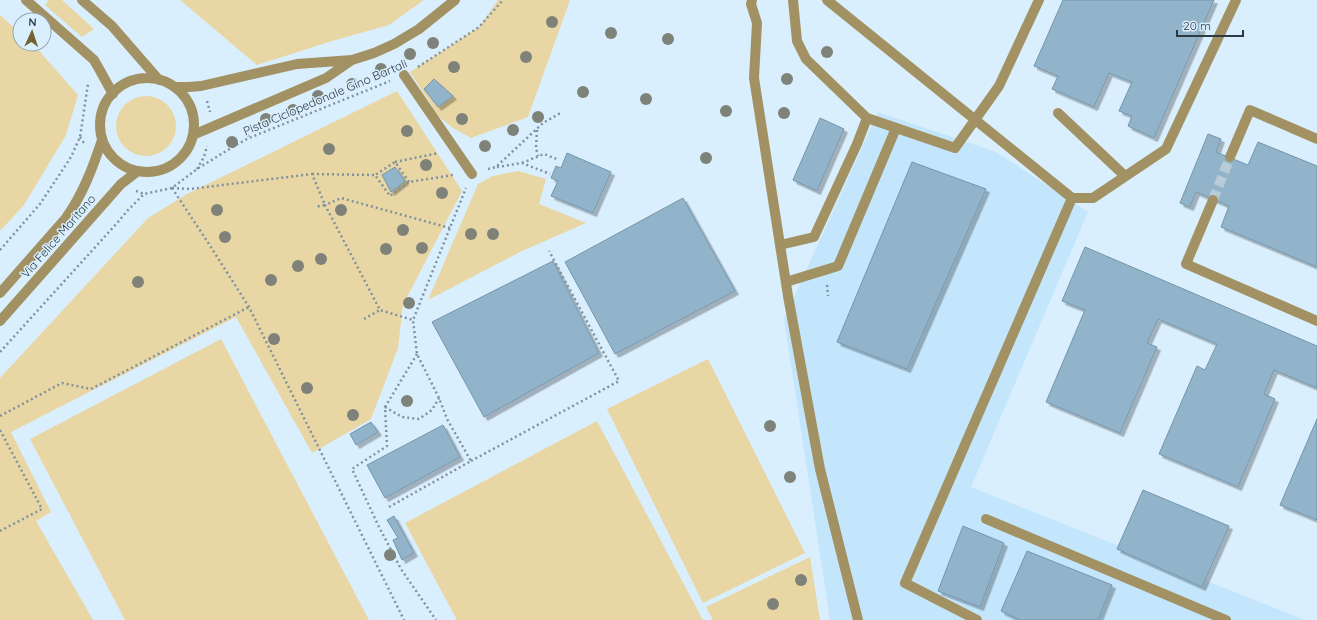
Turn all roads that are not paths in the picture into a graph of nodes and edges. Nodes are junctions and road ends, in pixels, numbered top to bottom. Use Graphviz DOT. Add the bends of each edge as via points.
graph roads {
  1 [pos="26,0"];
  2 [pos="82,0"];
  3 [pos="454,0"];
  4 [pos="752,0"];
  5 [pos="792,0"];
  6 [pos="827,0"];
  7 [pos="1039,0"];
  8 [pos="1236,0"];
  9 [pos="352,60"];
  10 [pos="404,75"];
  11 [pos="159,80"];
  12 [pos="174,87"];
  13 [pos="113,94"];
  14 [pos="1058,112"];
  15 [pos="867,118"];
  16 [pos="975,120"];
  17 [pos="896,128"];
  18 [pos="193,135"];
  19 [pos="1317,139"];
  20 [pos="102,140"];
  21 [pos="1230,157"];
  22 [pos="138,171"];
  23 [pos="472,174"];
  24 [pos="1125,176"];
  25 [pos="1072,198"];
  26 [pos="1213,200"];
  27 [pos="780,245"];
  28 [pos="786,282"];
  29 [pos="0,293"];
  30 [pos="1317,321"];
  31 [pos="0,322"];
  32 [pos="986,519"];
  33 [pos="858,620"];
  34 [pos="977,620"];
  35 [pos="1226,620"];
  1 -- 13 [label="street" via="94,60"];
  2 -- 11 [label="street" via="112,26"];
  3 -- 9 [label="street" via="419,29 394,44"];
  4 -- 27 [label="street" via="757,23 754,78"];
  5 -- 15 [label="street" via="797,41 806,59"];
  6 -- 16 [label="street"];
  7 -- 16 [label="street" via="998,86"];
  8 -- 24 [label="street" via="1166,148"];
  9 -- 12 [label="street" via="297,64 201,86"];
  9 -- 18 [label="street" via="326,78"];
  10 -- 23 [label="street"];
  11 -- 12 [label="street"];
  11 -- 13 [label="street" via="144,78 130,82 118,88"];
  12 -- 18 [label="street" via="187,99 194,117"];
  13 -- 20 [label="street" via="101,117"];
  14 -- 24 [label="street"];
  15 -- 17 [label="street"];
  15 -- 27 [label="street" via="814,238"];
  16 -- 17 [label="street" via="955,148"];
  16 -- 25 [label="street"];
  17 -- 28 [label="street" via="838,266"];
  18 -- 22 [label="street" via="186,152 174,164 157,171"];
  19 -- 21 [label="street" via="1250,110"];
  20 -- 22 [label="street" via="118,162"];
  20 -- 29 [label="street, Via Felice Maritano" via="75,206"];
  22 -- 31 [label="street, Via Felice Maritano" via="121,184"];
  24 -- 25 [label="street" via="1093,198"];
  25 -- 34 [label="street" via="905,583"];
  26 -- 30 [label="street" via="1186,264"];
  27 -- 28 [label="street"];
  28 -- 33 [label="street" via="820,469"];
  32 -- 35 [label="street"];
}
